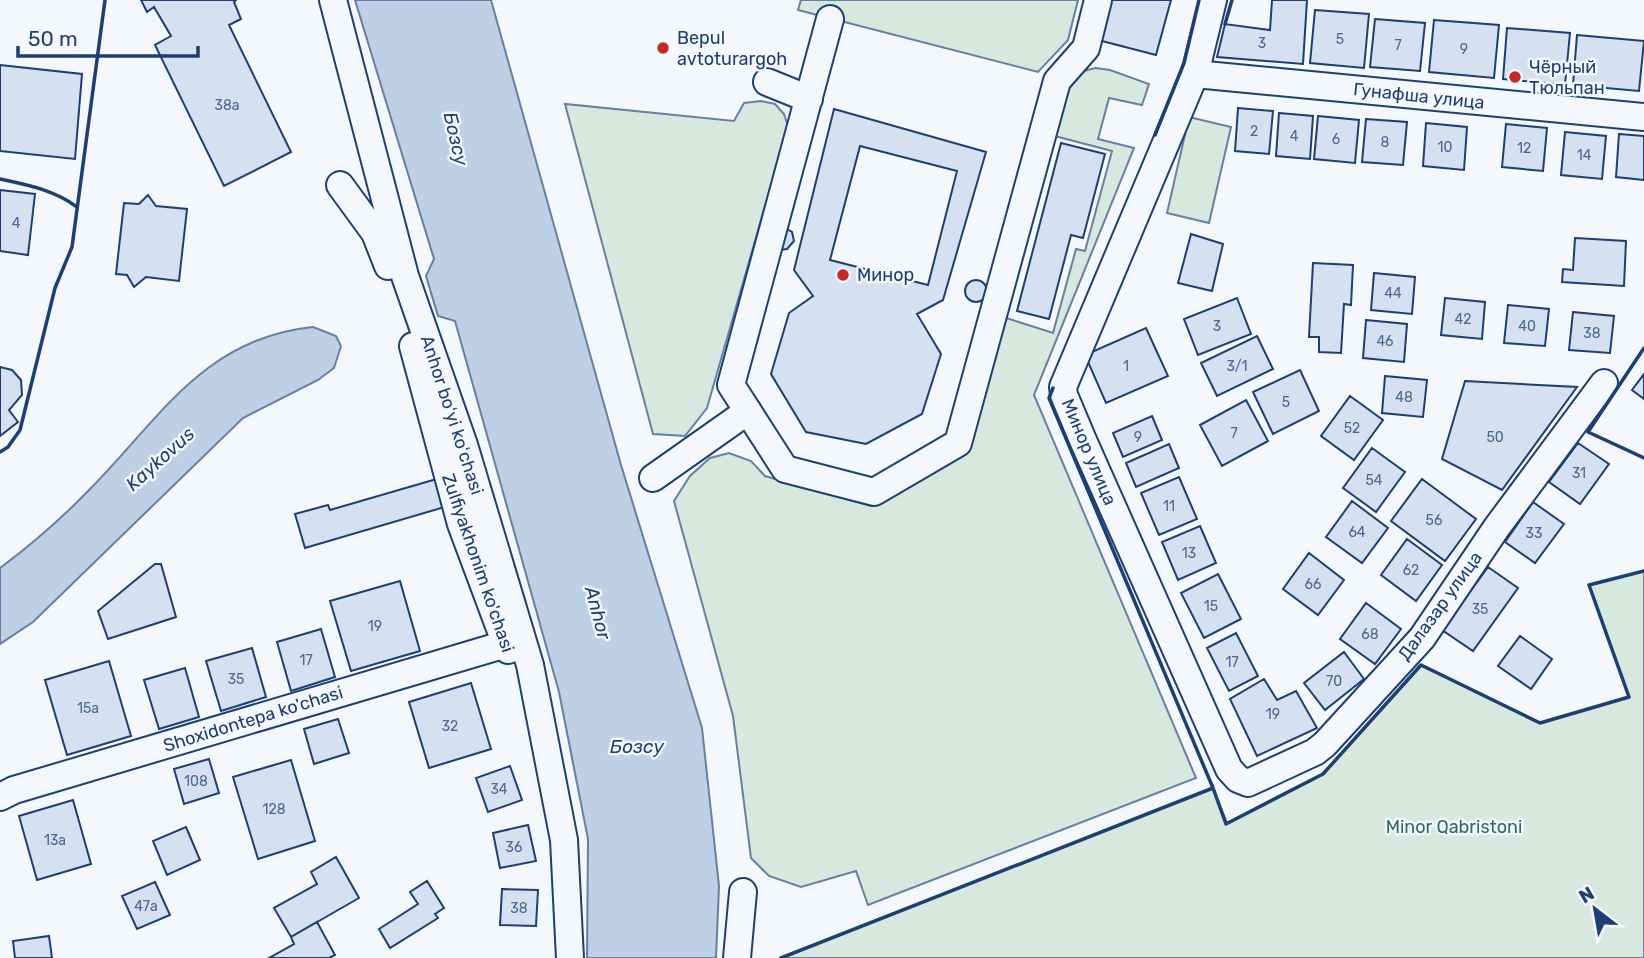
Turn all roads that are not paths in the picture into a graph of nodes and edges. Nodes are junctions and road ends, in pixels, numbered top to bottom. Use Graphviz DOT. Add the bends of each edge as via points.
graph roads {
  1 [pos="333,0"];
  2 [pos="1098,0"];
  3 [pos="1213,0"];
  4 [pos="830,19"];
  5 [pos="1195,74"];
  6 [pos="767,82"];
  7 [pos="809,99"];
  8 [pos="1644,117"];
  9 [pos="340,185"];
  10 [pos="1604,383"];
  11 [pos="748,411"];
  12 [pos="653,478"];
  13 [pos="506,644"];
  14 [pos="1238,779"];
  15 [pos="0,797"];
  16 [pos="743,892"];
  17 [pos="558,958"];
  18 [pos="570,958"];
  19 [pos="737,958"];
  1 -- 18 [label="street, Anhor boʻyi koʻchasi" via="405,276 464,445 530,666 565,840"];
  2 -- 11 [label="street" via="1086,47 1057,82 958,443 874,492 785,470"];
  3 -- 5 [label="street, Минор улица"];
  4 -- 7 [label="street"];
  5 -- 8 [label="street, Гунафша улица"];
  5 -- 14 [label="street, Минор улица" via="1063,387 1229,769"];
  6 -- 7 [label="street"];
  7 -- 11 [label="street" via="731,385"];
  9 -- 13 [label="street, Zulfiyakhonim ko'chasi" via="375,233 400,298 461,524"];
  10 -- 14 [label="street, Далазар улица" via="1422,638 1325,744 1248,783"];
  11 -- 12 [label="street"];
  13 -- 15 [label="street, Shoxidontepa ko'chasi"];
  13 -- 17 [label="street, Zulfiyakhonim ko'chasi" via="535,747"];
  16 -- 19 [label="street"];
}
